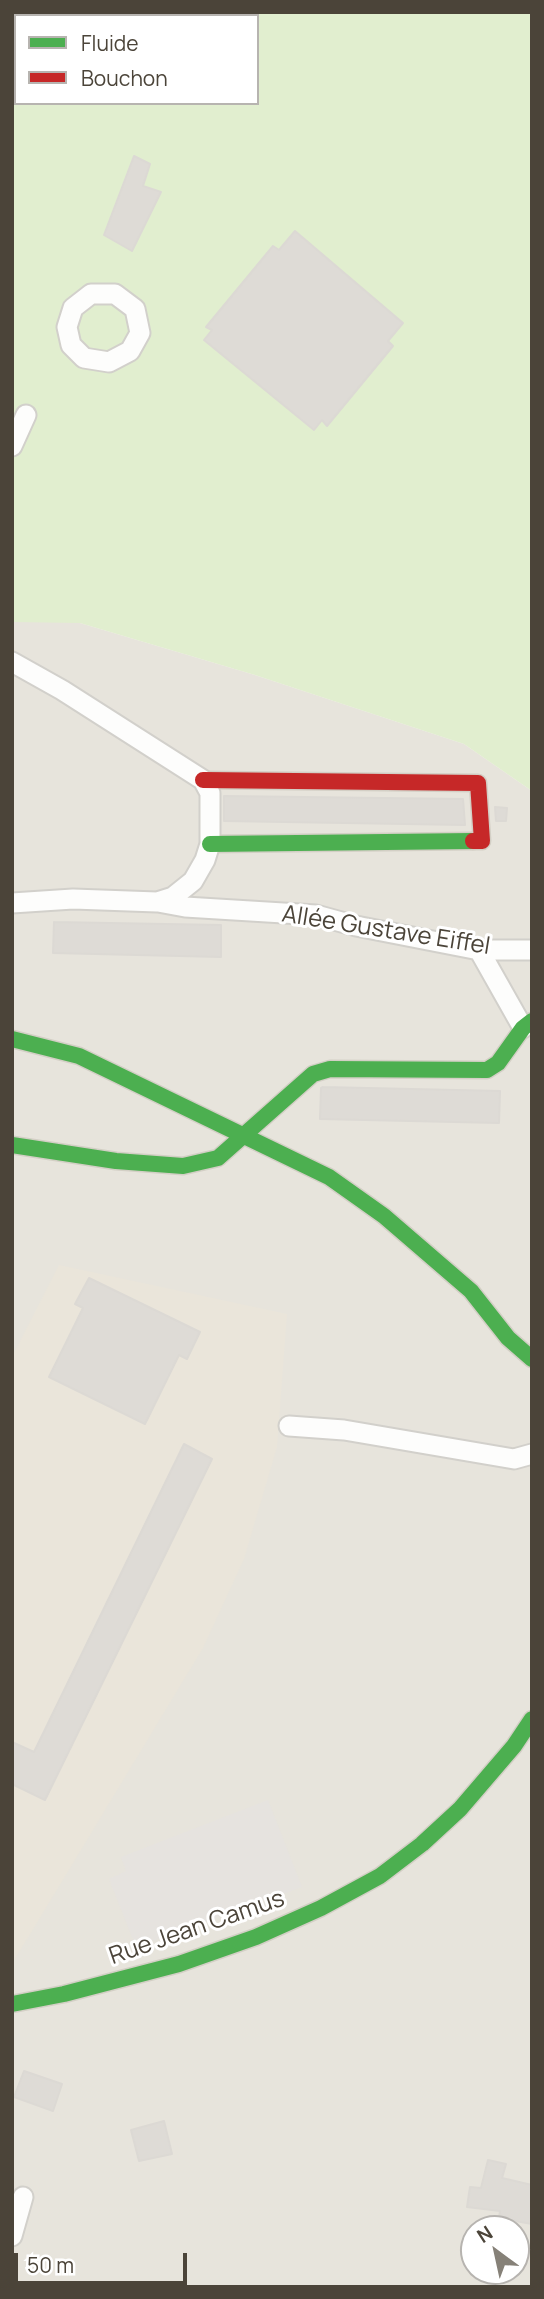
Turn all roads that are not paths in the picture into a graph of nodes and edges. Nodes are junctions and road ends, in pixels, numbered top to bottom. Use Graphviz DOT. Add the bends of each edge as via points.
graph roads {
  1 [pos="26,415"];
  2 [pos="12,446"];
  3 [pos="12,662"];
  4 [pos="203,780"];
  5 [pos="210,844"];
  6 [pos="157,902"];
  7 [pos="12,904"];
  8 [pos="480,950"];
  9 [pos="532,950"];
  10 [pos="527,1024"];
  11 [pos="12,1039"];
  12 [pos="243,1135"];
  13 [pos="12,1144"];
  14 [pos="532,1359"];
  15 [pos="289,1426"];
  16 [pos="532,1454"];
  17 [pos="532,1719"];
  18 [pos="12,2004"];
  19 [pos="23,2197"];
  20 [pos="12,2236"];
  1 -- 2 [label="street"];
  3 -- 4 [label="street"];
  4 -- 5 [label="street" via="210,793"];
  4 -- 5 [label="street" via="478,783 482,841"];
  5 -- 6 [label="street" via="193,881 173,897"];
  6 -- 7 [label="street, Allée Gustave Eiffel" via="73,899"];
  6 -- 8 [label="street, Allée Gustave Eiffel" via="316,915"];
  8 -- 9 [label="street, Allée Gustave Eiffel"];
  8 -- 10 [label="street"];
  10 -- 12 [label="street" via="498,1063 487,1069 330,1069 313,1074"];
  11 -- 12 [label="street" via="79,1056"];
  12 -- 13 [label="street" via="218,1158 183,1166 116,1161"];
  12 -- 14 [label="street" via="329,1177 384,1216 471,1291 508,1338"];
  15 -- 16 [label="street" via="344,1430 514,1459"];
  17 -- 18 [label="street, Rue Jean Camus" via="460,1809 380,1876 256,1937 179,1964"];
  19 -- 20 [label="street"];
}
